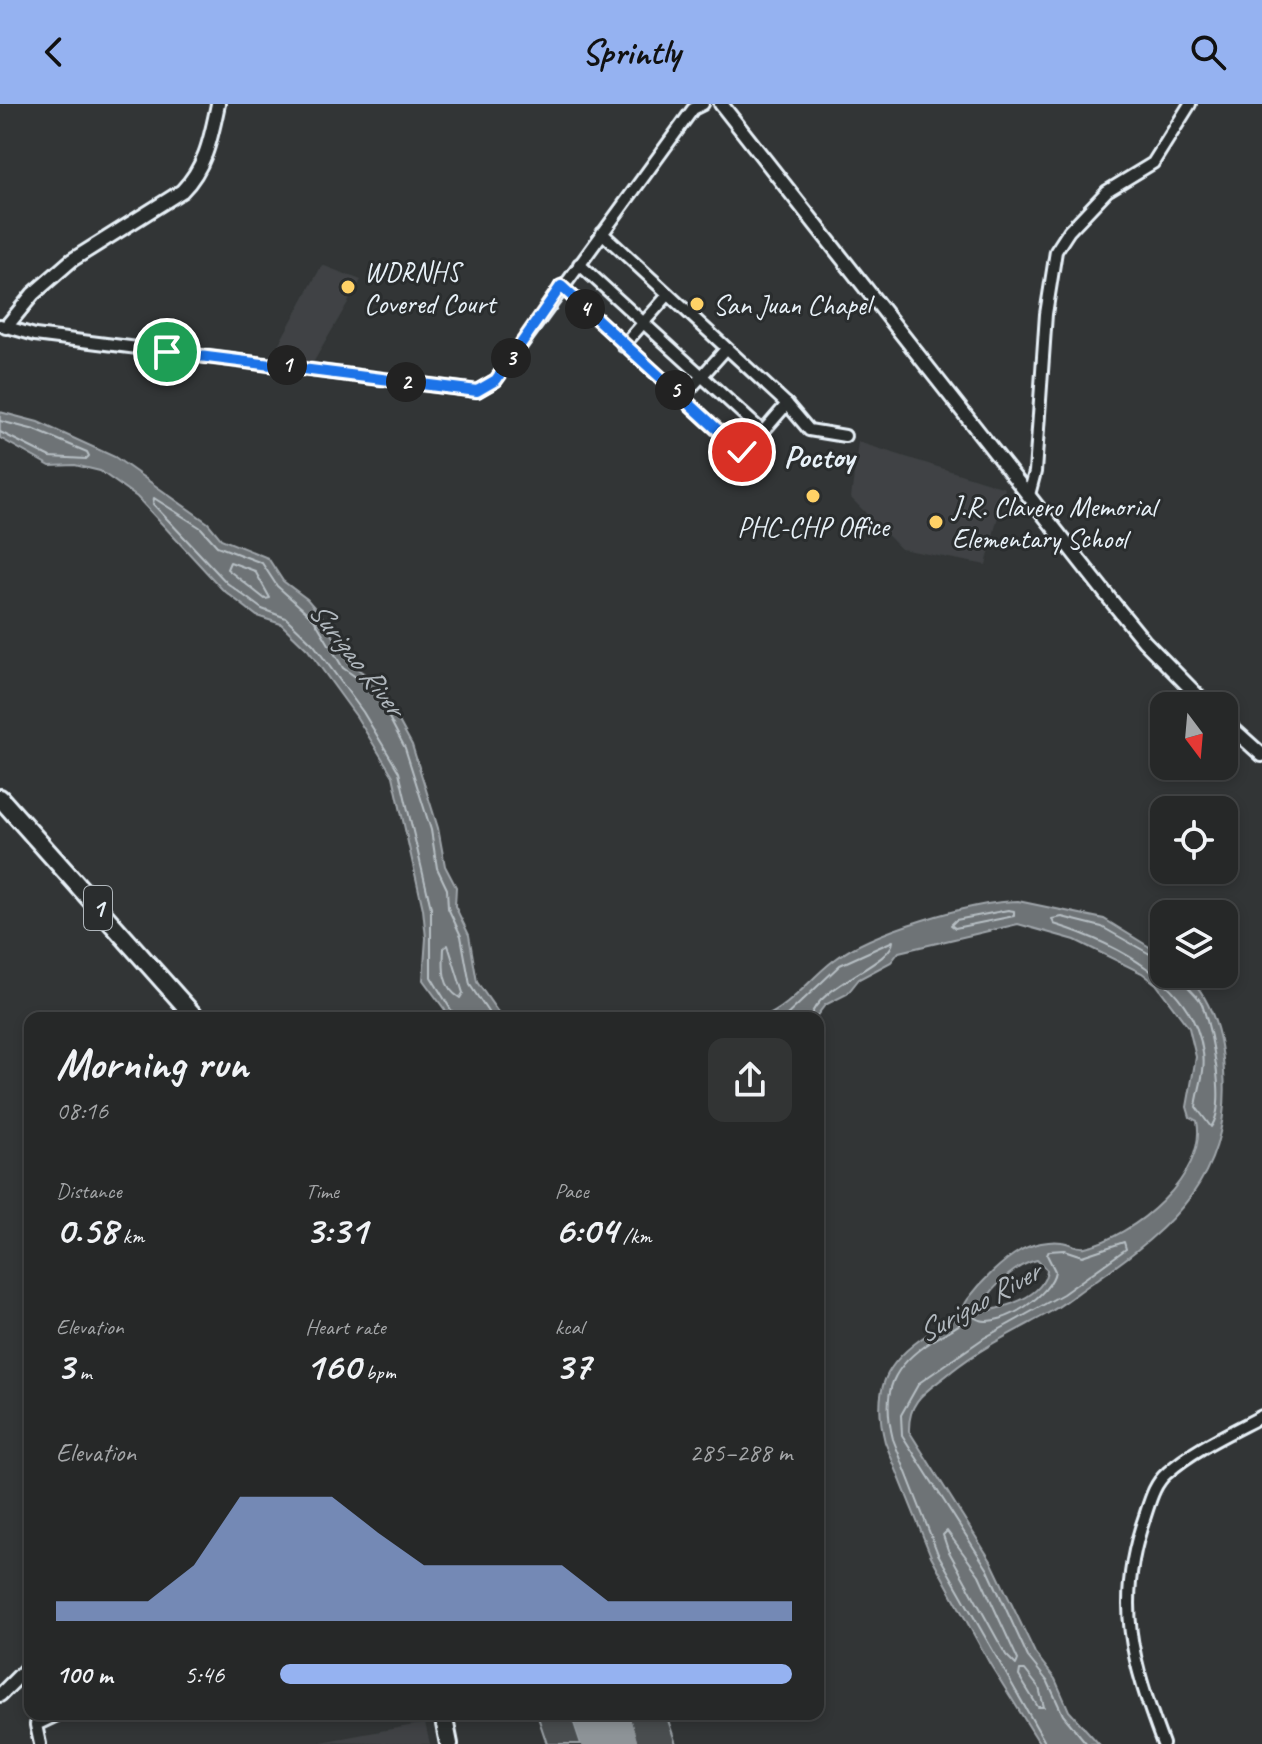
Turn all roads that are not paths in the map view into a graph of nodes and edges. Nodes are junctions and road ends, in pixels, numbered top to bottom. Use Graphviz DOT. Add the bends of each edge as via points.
graph roads {
  1 [pos="218,104"];
  2 [pos="721,104"];
  3 [pos="1190,104"];
  4 [pos="697,106"];
  5 [pos="602,233"];
  6 [pos="579,264"];
  7 [pos="561,286"];
  8 [pos="668,295"];
  9 [pos="644,321"];
  10 [pos="3,326"];
  11 [pos="623,346"];
  12 [pos="726,349"];
  13 [pos="702,376"];
  14 [pos="683,397"];
  15 [pos="787,404"];
  16 [pos="763,432"];
  17 [pos="845,436"];
  18 [pos="1029,495"];
  19 [pos="1194,692"];
  20 [pos="1238,734"];
  21 [pos="1262,755"];
  22 [pos="0,798"];
  23 [pos="191,1012"];
  24 [pos="1262,1416"];
  25 [pos="24,1671"];
  26 [pos="0,1695"];
  27 [pos="46,1720"];
  28 [pos="444,1720"];
  29 [pos="40,1744"];
  30 [pos="449,1744"];
  31 [pos="1163,1744"];
  1 -- 10 [label="street" via="194,179 58,270"];
  2 -- 18 [label="street"];
  3 -- 18 [label="street" via="1153,163 1107,191 1056,251"];
  4 -- 5 [label="street"];
  5 -- 6 [label="street"];
  5 -- 8 [label="street"];
  6 -- 7 [label="street"];
  6 -- 9 [label="street"];
  7 -- 10 [label="street" via="496,380 477,391 35,335"];
  7 -- 11 [label="street"];
  8 -- 9 [label="street"];
  8 -- 12 [label="street"];
  9 -- 11 [label="street"];
  9 -- 13 [label="street"];
  11 -- 14 [label="street"];
  12 -- 13 [label="street"];
  12 -- 15 [label="street"];
  13 -- 14 [label="street"];
  13 -- 16 [label="street"];
  14 -- 16 [label="street" via="742,452"];
  15 -- 16 [label="street"];
  15 -- 17 [label="street" via="809,430"];
  18 -- 19 [label="street" via="1144,641"];
  20 -- 21 [label="street"];
  22 -- 23 [label="highway, 1"];
  24 -- 31 [label="street" via="1166,1473 1141,1527 1127,1586 1128,1614 1137,1664"];
  25 -- 26 [label="street"];
  27 -- 29 [label="street" via="36,1725"];
  28 -- 30 [label="highway"];
}
